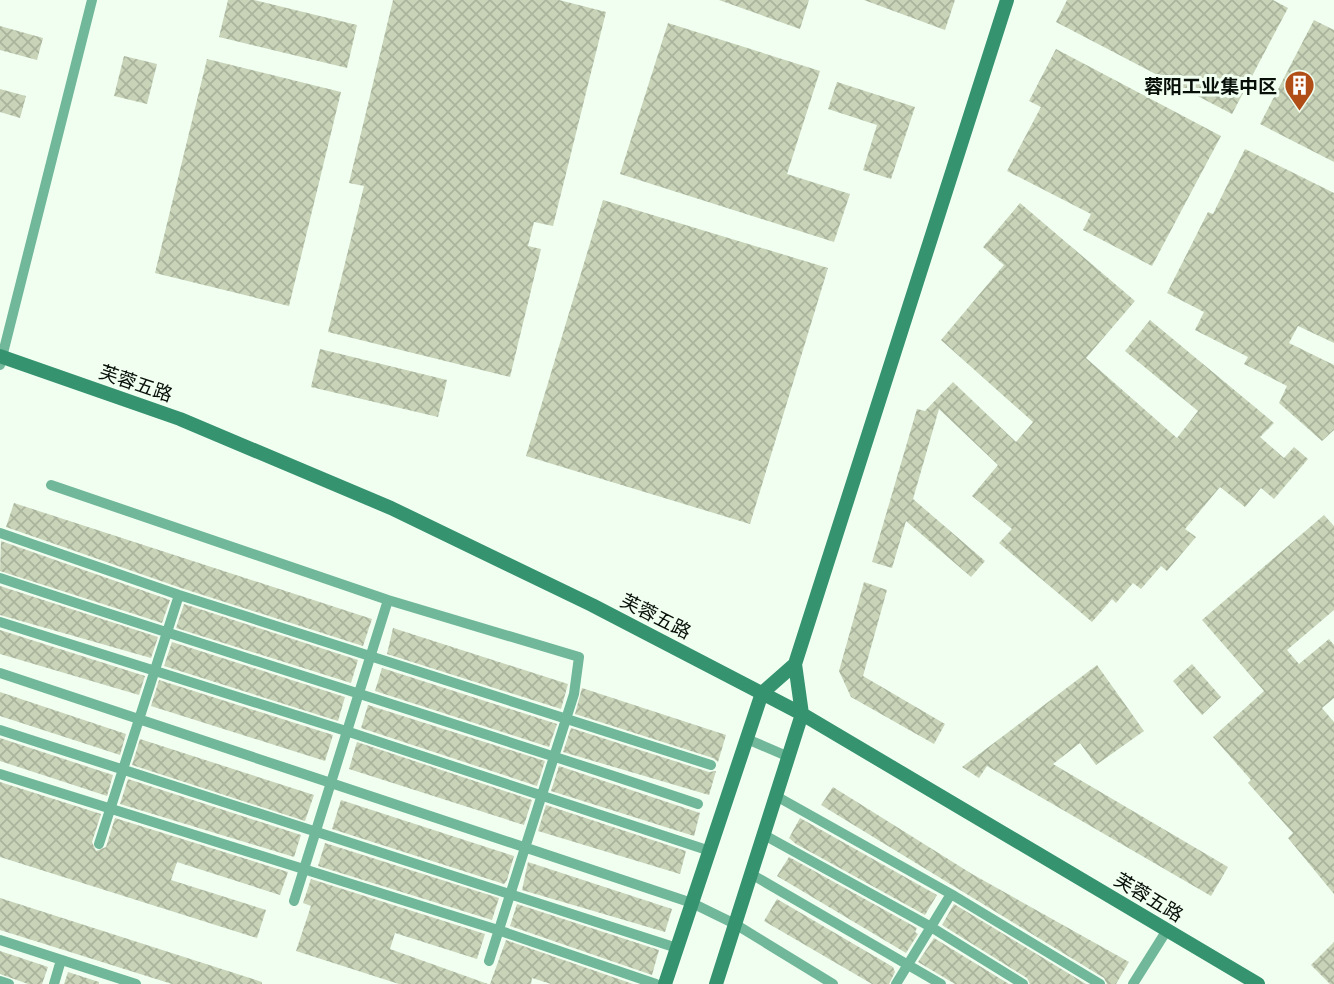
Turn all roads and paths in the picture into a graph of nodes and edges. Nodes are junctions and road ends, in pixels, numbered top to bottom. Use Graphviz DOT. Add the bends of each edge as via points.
graph roads {
  1 [pos="92,0"];
  2 [pos="1007,0"];
  3 [pos="1,359"];
  4 [pos="51,485"];
  5 [pos="0,533"];
  6 [pos="0,578"];
  7 [pos="179,595"];
  8 [pos="388,600"];
  9 [pos="0,622"];
  10 [pos="167,634"];
  11 [pos="371,655"];
  12 [pos="795,664"];
  13 [pos="155,671"];
  14 [pos="0,673"];
  15 [pos="762,693"];
  16 [pos="358,696"];
  17 [pos="802,714"];
  18 [pos="566,718"];
  19 [pos="139,721"];
  20 [pos="0,730"];
  21 [pos="346,732"];
  22 [pos="747,739"];
  23 [pos="554,756"];
  24 [pos="789,757"];
  25 [pos="711,765"];
  26 [pos="123,769"];
  27 [pos="0,775"];
  28 [pos="330,783"];
  29 [pos="541,795"];
  30 [pos="776,796"];
  31 [pos="698,804"];
  32 [pos="110,811"];
  33 [pos="315,831"];
  34 [pos="764,835"];
  35 [pos="99,844"];
  36 [pos="525,846"];
  37 [pos="710,851"];
  38 [pos="304,868"];
  39 [pos="751,874"];
  40 [pos="510,893"];
  41 [pos="951,894"];
  42 [pos="293,901"];
  43 [pos="692,903"];
  44 [pos="735,924"];
  45 [pos="931,927"];
  46 [pos="498,930"];
  47 [pos="1167,930"];
  48 [pos="0,940"];
  49 [pos="677,948"];
  50 [pos="61,960"];
  51 [pos="489,961"];
  52 [pos="909,964"];
  53 [pos="0,981"];
  54 [pos="9,984"];
  55 [pos="54,984"];
  56 [pos="136,984"];
  57 [pos="656,984"];
  58 [pos="665,984"];
  59 [pos="716,984"];
  60 [pos="833,984"];
  61 [pos="896,984"];
  62 [pos="941,984"];
  63 [pos="1023,984"];
  64 [pos="1100,984"];
  65 [pos="1133,984"];
  66 [pos="1258,984"];
  1 -- 3 [label="street"];
  2 -- 12 [label="street"];
  3 -- 15 [label="street, 芙蓉五路" via="180,419 391,508"];
  4 -- 8 [label="street"];
  5 -- 7 [label="street"];
  6 -- 10 [label="street"];
  7 -- 10 [label="street"];
  7 -- 11 [label="street"];
  8 -- 11 [label="street"];
  8 -- 18 [label="street" via="579,657"];
  9 -- 13 [label="street"];
  10 -- 13 [label="street"];
  10 -- 16 [label="street"];
  11 -- 16 [label="street"];
  11 -- 18 [label="street"];
  12 -- 15 [label="street"];
  12 -- 17 [label="street"];
  13 -- 19 [label="street"];
  13 -- 21 [label="street"];
  14 -- 19 [label="street"];
  15 -- 17 [label="street, 芙蓉五路"];
  15 -- 22 [label="street"];
  16 -- 21 [label="street"];
  16 -- 23 [label="street"];
  17 -- 24 [label="street"];
  17 -- 47 [label="street, 芙蓉五路"];
  18 -- 23 [label="street"];
  18 -- 25 [label="street"];
  19 -- 26 [label="street"];
  19 -- 28 [label="street"];
  20 -- 26 [label="street"];
  21 -- 28 [label="street"];
  21 -- 29 [label="street"];
  22 -- 24 [label="street"];
  22 -- 37 [label="street"];
  23 -- 29 [label="street"];
  23 -- 31 [label="street"];
  24 -- 30 [label="street"];
  26 -- 32 [label="street"];
  26 -- 33 [label="street"];
  27 -- 32 [label="street"];
  28 -- 33 [label="street"];
  28 -- 36 [label="street"];
  29 -- 36 [label="street"];
  29 -- 37 [label="street"];
  30 -- 34 [label="street"];
  30 -- 41 [label="street"];
  32 -- 35 [label="street"];
  32 -- 38 [label="street"];
  33 -- 38 [label="street"];
  33 -- 40 [label="street"];
  34 -- 39 [label="street"];
  34 -- 45 [label="street"];
  36 -- 40 [label="street"];
  36 -- 43 [label="street"];
  37 -- 43 [label="street"];
  38 -- 42 [label="street"];
  38 -- 46 [label="street"];
  39 -- 44 [label="street"];
  39 -- 52 [label="street"];
  40 -- 46 [label="street"];
  40 -- 49 [label="street"];
  41 -- 45 [label="street"];
  41 -- 64 [label="street"];
  43 -- 44 [label="street"];
  43 -- 49 [label="street"];
  44 -- 59 [label="street"];
  44 -- 60 [label="street"];
  45 -- 52 [label="street"];
  45 -- 63 [label="street"];
  46 -- 51 [label="street"];
  46 -- 57 [label="street"];
  47 -- 65 [label="street"];
  47 -- 66 [label="street, 芙蓉五路"];
  48 -- 50 [label="street"];
  49 -- 58 [label="street"];
  50 -- 55 [label="street"];
  50 -- 56 [label="street"];
  52 -- 61 [label="street"];
  52 -- 62 [label="street"];
  53 -- 54 [label="street"];
}
